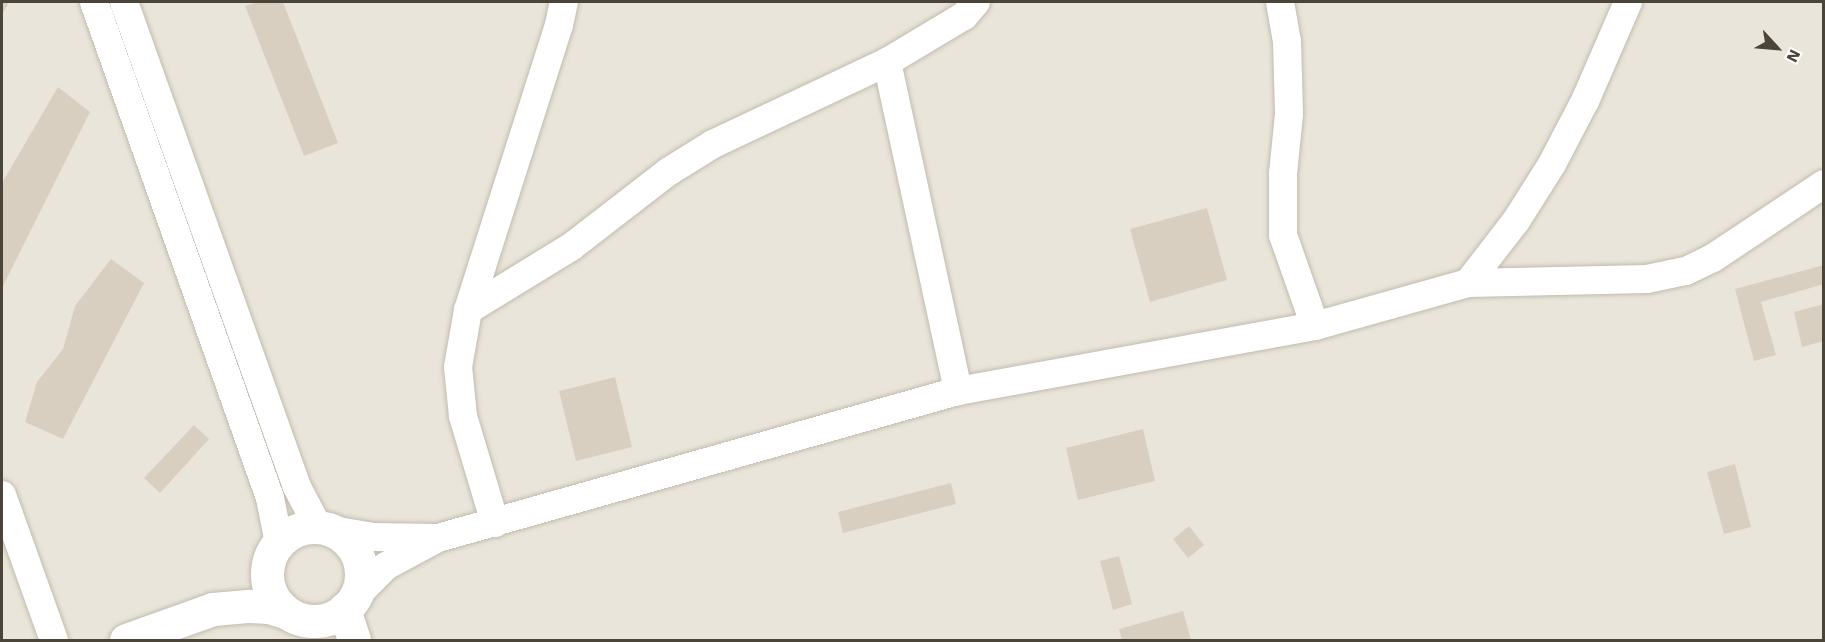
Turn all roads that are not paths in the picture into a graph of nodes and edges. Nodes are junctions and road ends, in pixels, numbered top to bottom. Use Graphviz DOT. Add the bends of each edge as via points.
graph roads {
  1 [pos="94,2"];
  2 [pos="124,2"];
  3 [pos="575,2"];
  4 [pos="976,2"];
  5 [pos="1280,2"];
  6 [pos="1628,2"];
  7 [pos="562,13"];
  8 [pos="886,62"];
  9 [pos="1824,184"];
  10 [pos="1468,283"];
  11 [pos="468,310"];
  12 [pos="1315,326"];
  13 [pos="958,392"];
  14 [pos="2,495"];
  15 [pos="495,523"];
  16 [pos="325,529"];
  17 [pos="438,538"];
  18 [pos="275,549"];
  19 [pos="349,604"];
  20 [pos="213,609"];
  21 [pos="301,624"];
  22 [pos="54,640"];
  23 [pos="126,640"];
  24 [pos="354,640"];
  1 -- 18 [label="street" via="270,498"];
  2 -- 16 [label="street" via="297,487"];
  3 -- 7 [label="street"];
  4 -- 8 [label="street" via="964,16"];
  5 -- 12 [label="street" via="1287,41 1289,114 1283,174 1283,235"];
  6 -- 10 [label="street" via="1585,101 1552,164 1516,221"];
  7 -- 11 [label="street"];
  8 -- 11 [label="street" via="713,144 668,172 571,248"];
  8 -- 13 [label="street"];
  9 -- 10 [label="street" via="1713,258 1686,271 1647,279"];
  10 -- 12 [label="street"];
  11 -- 15 [label="street" via="458,367 463,416"];
  12 -- 13 [label="street"];
  13 -- 15 [label="street"];
  14 -- 22 [label="street"];
  15 -- 17 [label="street"];
  16 -- 17 [label="street" via="373,537"];
  16 -- 18 [label="street" via="303,528"];
  16 -- 19 [label="street" via="345,539 360,567 360,583"];
  17 -- 19 [label="street" via="386,566"];
  18 -- 20 [label="street" via="257,572"];
  18 -- 21 [label="street" via="267,568 269,587 278,604"];
  19 -- 21 [label="street" via="331,617"];
  19 -- 24 [label="street"];
  20 -- 21 [label="street" via="269,607"];
  20 -- 23 [label="street"];
}
